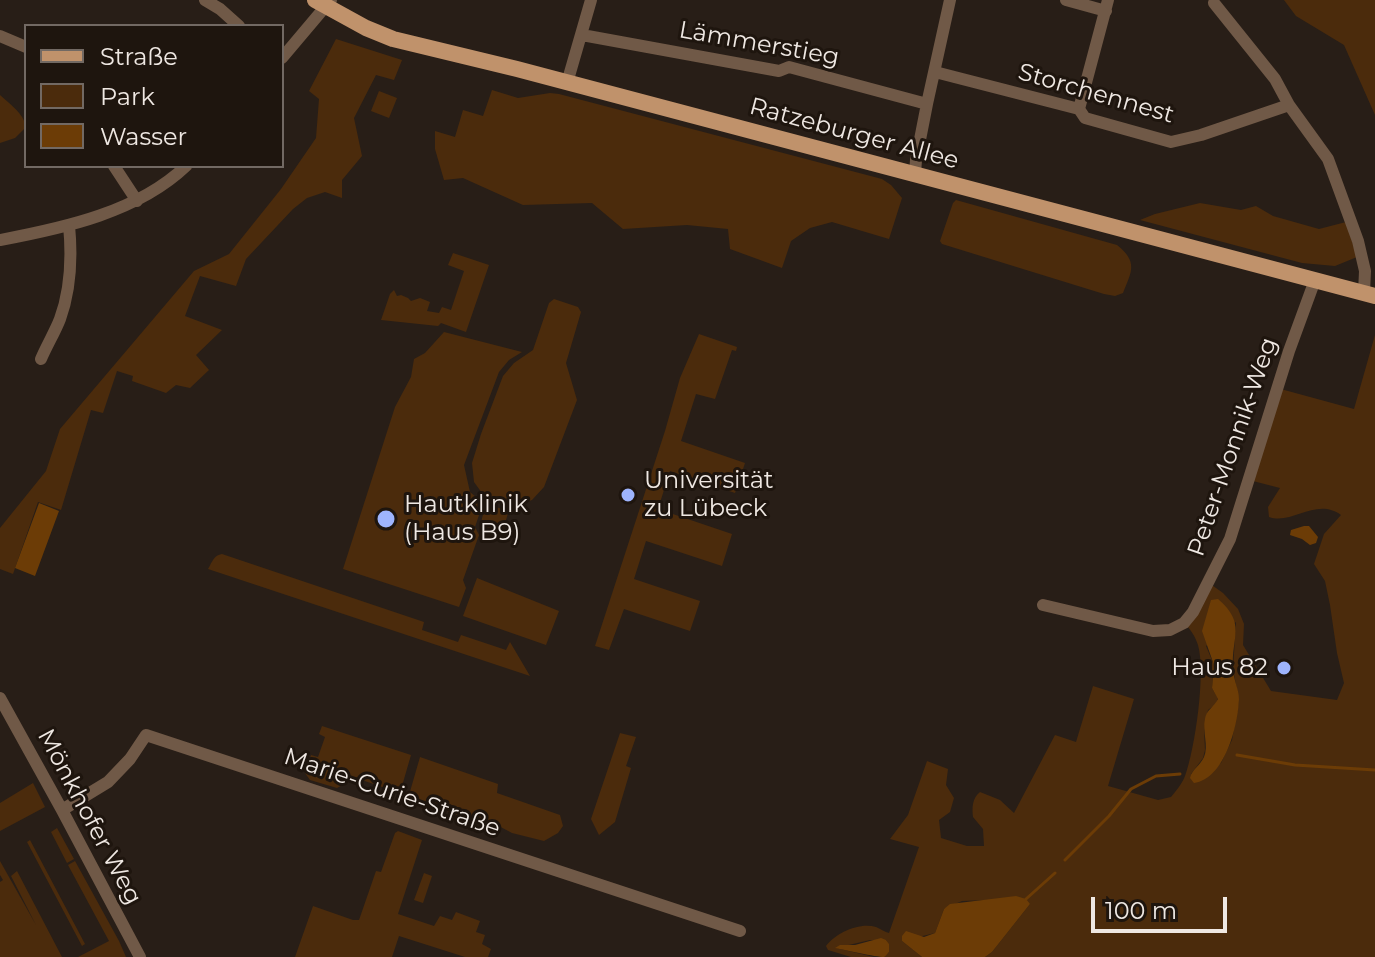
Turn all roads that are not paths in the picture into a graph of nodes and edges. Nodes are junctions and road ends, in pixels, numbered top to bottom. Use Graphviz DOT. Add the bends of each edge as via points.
graph roads {
  1 [pos="205,0"];
  2 [pos="591,0"];
  3 [pos="950,0"];
  4 [pos="1066,0"];
  5 [pos="323,1"];
  6 [pos="1214,3"];
  7 [pos="1107,6"];
  8 [pos="237,24"];
  9 [pos="582,35"];
  10 [pos="0,36"];
  11 [pos="24,46"];
  12 [pos="284,55"];
  13 [pos="935,72"];
  14 [pos="567,83"];
  15 [pos="927,104"];
  16 [pos="1289,105"];
  17 [pos="1079,109"];
  18 [pos="115,168"];
  19 [pos="184,168"];
  20 [pos="915,174"];
  21 [pos="137,201"];
  22 [pos="69,225"];
  23 [pos="0,240"];
  24 [pos="1315,280"];
  25 [pos="1369,294"];
  26 [pos="41,359"];
  27 [pos="1043,605"];
  28 [pos="0,698"];
  29 [pos="62,810"];
  30 [pos="740,931"];
  31 [pos="140,957"];
  1 -- 8 [label="street"];
  2 -- 9 [label="street"];
  3 -- 13 [label="street"];
  4 -- 7 [label="street"];
  5 -- 12 [label="street"];
  5 -- 14 [label="main road, Ratzeburger Allee" via="393,39"];
  6 -- 16 [label="street" via="1275,79"];
  7 -- 17 [label="street"];
  9 -- 14 [label="street"];
  9 -- 15 [label="street, Lämmerstieg" via="779,71 789,67"];
  10 -- 11 [label="street"];
  13 -- 15 [label="street"];
  13 -- 17 [label="street, Storchennest"];
  14 -- 20 [label="main road, Ratzeburger Allee"];
  15 -- 20 [label="street"];
  16 -- 17 [label="street, Storchennest" via="1171,142 1085,118"];
  16 -- 25 [label="street" via="1328,159 1358,241"];
  18 -- 21 [label="street"];
  19 -- 21 [label="street"];
  20 -- 24 [label="main road, Ratzeburger Allee"];
  21 -- 22 [label="street"];
  22 -- 23 [label="street"];
  22 -- 26 [label="street" via="66,292"];
  24 -- 25 [label="main road, Ratzeburger Allee"];
  24 -- 27 [label="street, Peter-Monnik-Weg" via="1230,539 1184,623 1153,631"];
  28 -- 29 [label="street, Mönkhofer Weg"];
  29 -- 30 [label="street, Marie-Curie-Straße" via="108,782 146,735"];
  29 -- 31 [label="street, Mönkhofer Weg"];
}
